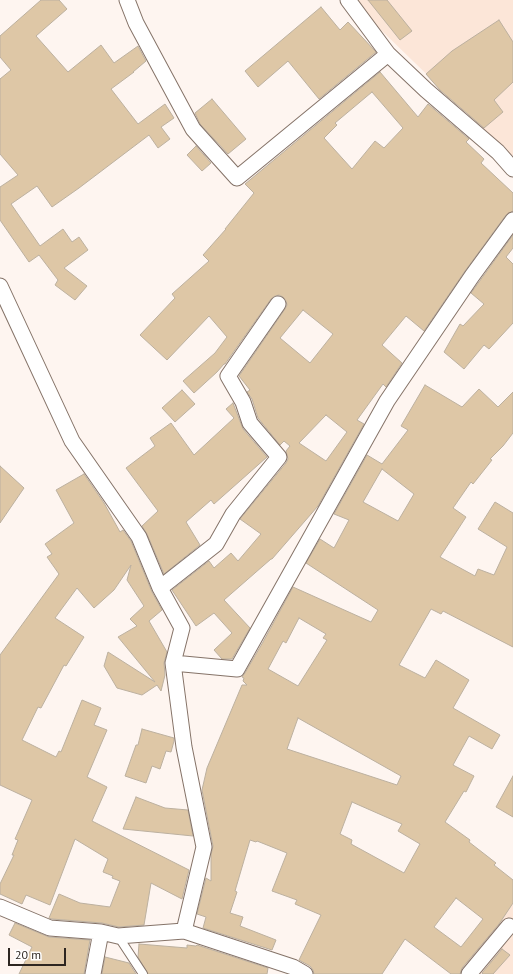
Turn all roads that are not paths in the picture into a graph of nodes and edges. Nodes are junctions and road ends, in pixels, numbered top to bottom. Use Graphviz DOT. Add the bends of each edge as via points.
graph roads {
  1 [pos="127,0"];
  2 [pos="348,0"];
  3 [pos="388,54"];
  4 [pos="513,169"];
  5 [pos="513,220"];
  6 [pos="0,286"];
  7 [pos="278,304"];
  8 [pos="160,588"];
  9 [pos="173,663"];
  10 [pos="0,907"];
  11 [pos="509,926"];
  12 [pos="184,931"];
  13 [pos="101,932"];
  14 [pos="118,936"];
  15 [pos="93,974"];
  16 [pos="143,974"];
  17 [pos="305,974"];
  18 [pos="469,974"];
  1 -- 3 [label="street" via="136,23 193,129 237,178"];
  2 -- 3 [label="street"];
  3 -- 4 [label="street" via="498,152"];
  5 -- 9 [label="street" via="387,401 237,669"];
  6 -- 8 [label="street" via="72,441 139,537"];
  7 -- 8 [label="street" via="228,376 250,423 279,457 233,514 216,544"];
  8 -- 9 [label="street" via="182,628"];
  9 -- 12 [label="street" via="184,747 204,847"];
  10 -- 13 [label="street" via="50,928"];
  11 -- 18 [label="street"];
  12 -- 14 [label="street"];
  12 -- 17 [label="street" via="293,966"];
  13 -- 14 [label="street"];
  13 -- 15 [label="street"];
  14 -- 16 [label="lane"];
}
